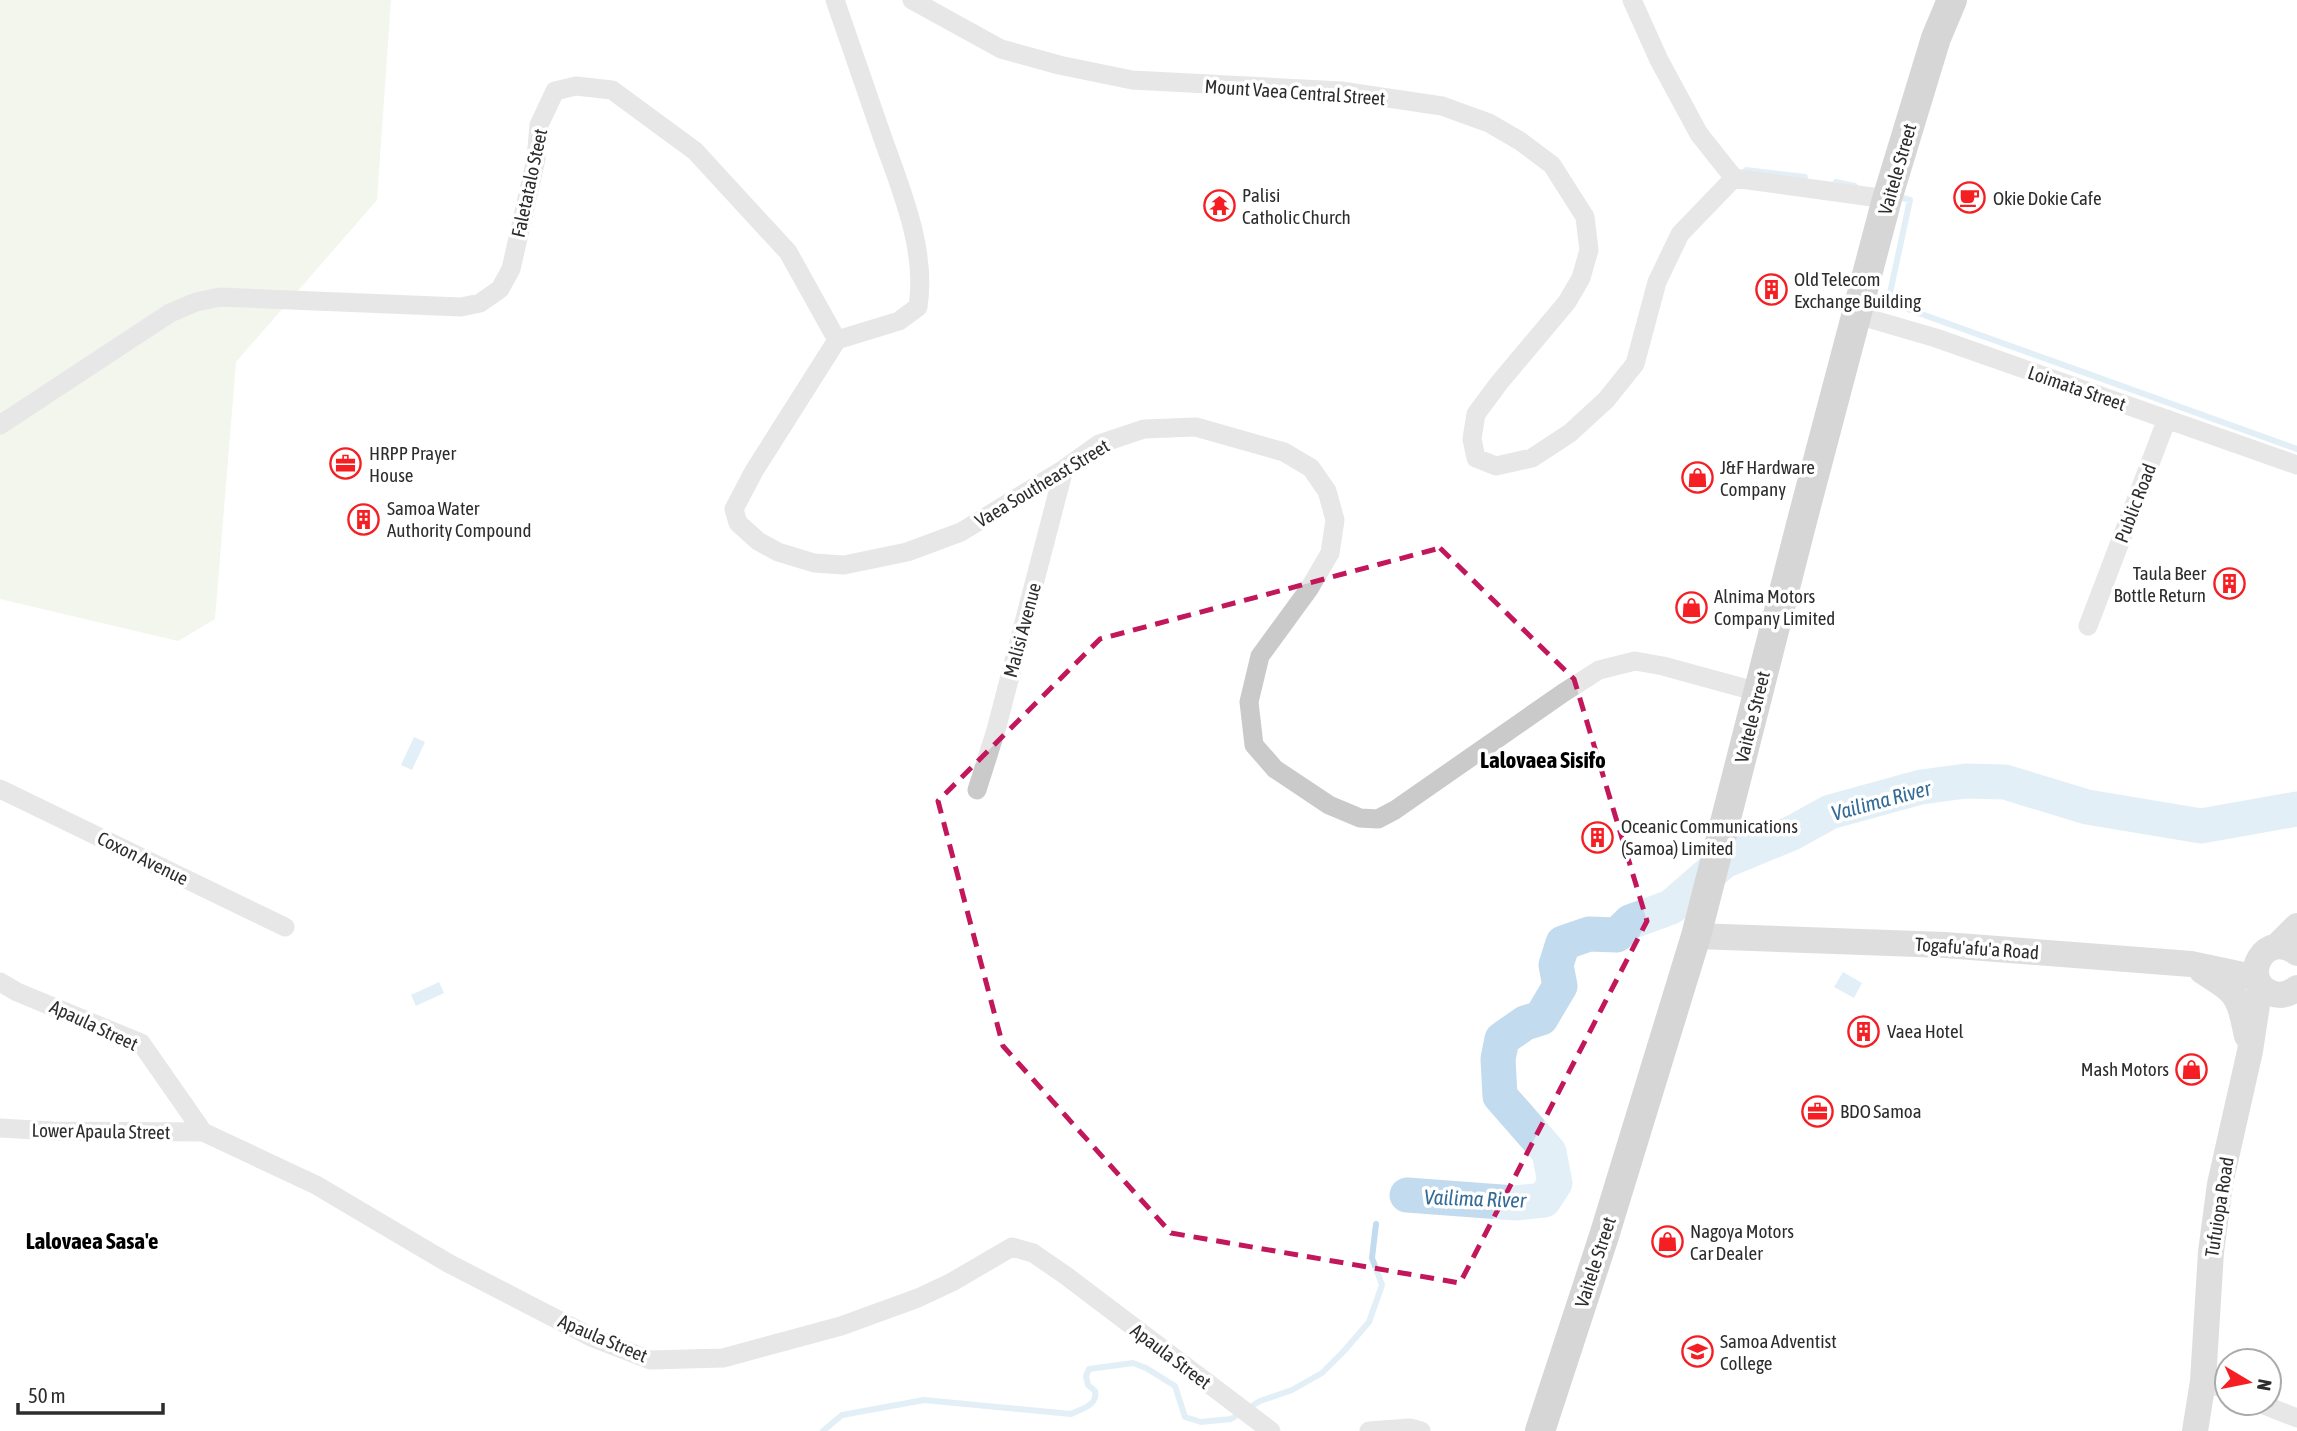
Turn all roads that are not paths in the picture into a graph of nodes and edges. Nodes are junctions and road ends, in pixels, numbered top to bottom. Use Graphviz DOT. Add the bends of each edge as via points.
graph roads {
  1 [pos="835,0"];
  2 [pos="912,0"];
  3 [pos="1632,0"];
  4 [pos="1952,0"];
  5 [pos="1734,178"];
  6 [pos="1887,199"];
  7 [pos="1857,315"];
  8 [pos="837,340"];
  9 [pos="2167,419"];
  10 [pos="0,425"];
  11 [pos="2297,464"];
  12 [pos="1064,469"];
  13 [pos="2088,626"];
  14 [pos="1758,692"];
  15 [pos="0,789"];
  16 [pos="977,790"];
  17 [pos="2297,926"];
  18 [pos="285,927"];
  19 [pos="1698,930"];
  20 [pos="2191,964"];
  21 [pos="2276,971"];
  22 [pos="0,982"];
  23 [pos="2250,1051"];
  24 [pos="0,1128"];
  25 [pos="203,1132"];
  26 [pos="2203,1381"];
  27 [pos="2213,1385"];
  28 [pos="1266,1427"];
  29 [pos="1370,1431"];
  30 [pos="1421,1431"];
  31 [pos="1541,1431"];
  32 [pos="2195,1431"];
  1 -- 8 [label="street" via="904,200 922,285 918,307 899,321"];
  2 -- 5 [label="street, Mount Vaea Central Street" via="1001,49 1132,80 1341,91 1442,106 1489,123 1552,165 1585,217 1589,250 1581,278 1567,302 1476,414 1472,439 1476,458 1496,466 1532,458 1570,433 1606,400 1635,364 1657,282 1680,234"];
  3 -- 5 [label="street" via="1699,134"];
  4 -- 6 [label="main road, Vaitele Street"];
  5 -- 6 [label="street"];
  6 -- 7 [label="main road, Vaitele Street"];
  7 -- 9 [label="street, Loimata Street"];
  7 -- 14 [label="main road, Vaitele Street"];
  8 -- 10 [label="street, Faletatalo Steet" via="788,252 695,151 612,90 576,86 555,91 540,125 511,269 500,289 481,303 461,307 220,297 196,302 170,313"];
  8 -- 12 [label="street, Vaea Southeast Street" via="734,509 738,523 758,541 814,563 845,565 907,552 961,532"];
  9 -- 11 [label="street, Loimata Street"];
  9 -- 13 [label="street, Public Road"];
  12 -- 14 [label="street, Vaea Southeast Street" via="1099,444 1144,429 1196,427 1284,452 1311,468 1327,491 1335,520 1331,553 1260,656 1249,702 1254,745 1275,769 1329,805 1360,818 1378,819 1395,810 1599,670 1635,661"];
  12 -- 16 [label="street, Malisi Avenue"];
  14 -- 19 [label="main road, Vaitele Street"];
  15 -- 18 [label="street, Coxon Avenue"];
  17 -- 21 [label="main road"];
  19 -- 20 [label="main road, Togafu'afu'a Road"];
  19 -- 31 [label="main road, Vaitele Street"];
  20 -- 21 [label="main road, Togafu'afu'a Road"];
  20 -- 23 [label="main road" via="2228,988 2240,1002"];
  21 -- 23 [label="main road, Tufuiopa Road"];
  22 -- 25 [label="street, Apaula Street" via="141,1043"];
  23 -- 26 [label="main road, Tufuiopa Road" via="2216,1211"];
  24 -- 25 [label="street, Lower Apaula Street"];
  25 -- 28 [label="street, Apaula Street" via="317,1185 447,1263 593,1338 650,1360 723,1358 841,1326 918,1298 1012,1247 1033,1253 1065,1275"];
  26 -- 27 [label="street"];
  26 -- 32 [label="main road, Tufuiopa Road"];
  29 -- 30 [label="street"];
}
